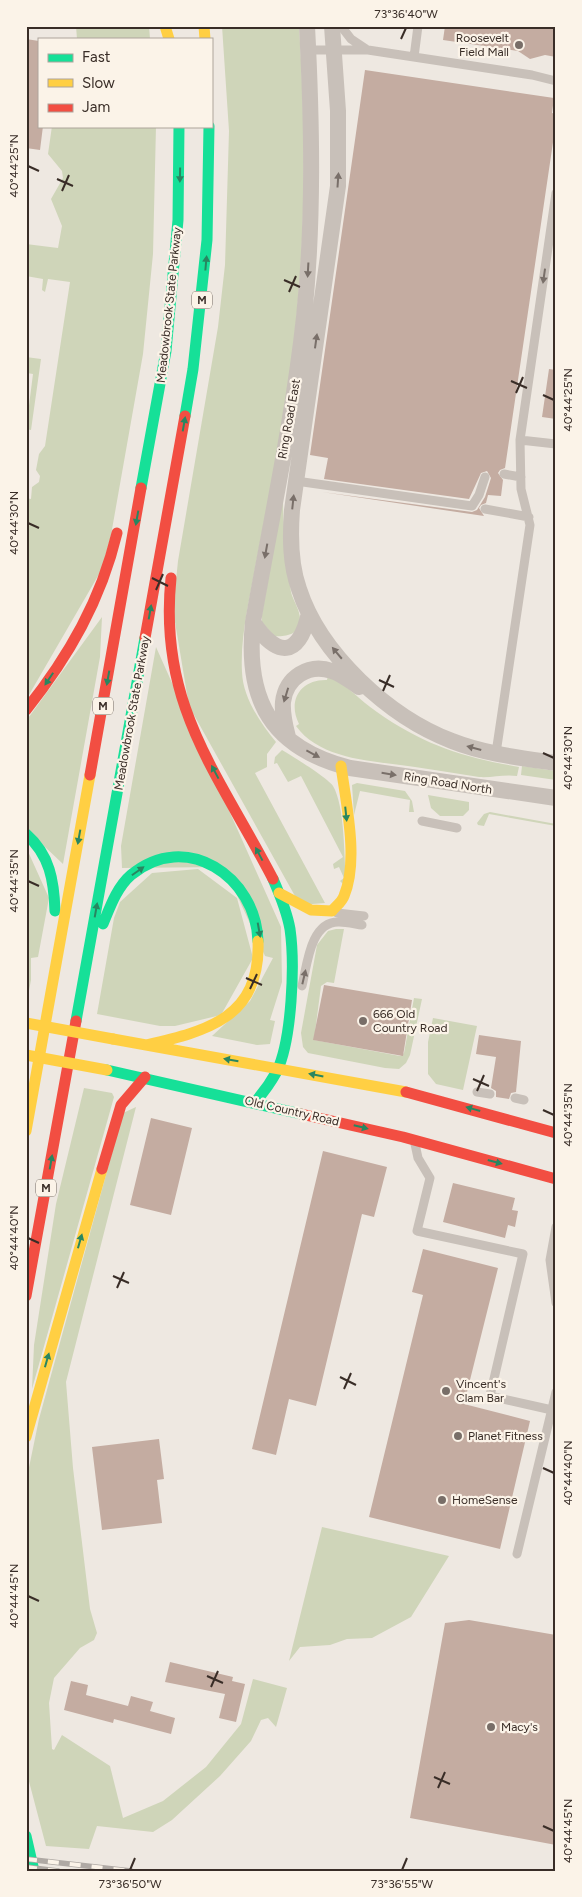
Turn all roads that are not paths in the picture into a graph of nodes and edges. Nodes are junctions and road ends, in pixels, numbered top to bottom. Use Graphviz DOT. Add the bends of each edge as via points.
graph roads {
  1 [pos="165,26"];
  2 [pos="307,26"];
  3 [pos="332,26"];
  4 [pos="341,26"];
  5 [pos="418,26"];
  6 [pos="169,38"];
  7 [pos="308,50"];
  8 [pos="334,50"];
  9 [pos="368,50"];
  10 [pos="414,57"];
  11 [pos="556,82"];
  12 [pos="179,128"];
  13 [pos="209,128"];
  14 [pos="556,193"];
  15 [pos="311,221"];
  16 [pos="336,234"];
  17 [pos="520,440"];
  18 [pos="556,444"];
  19 [pos="149,452"];
  20 [pos="175,472"];
  21 [pos="504,474"];
  22 [pos="485,477"];
  23 [pos="521,477"];
  24 [pos="296,481"];
  25 [pos="126,507"];
  26 [pos="486,509"];
  27 [pos="528,517"];
  28 [pos="119,525"];
  29 [pos="176,529"];
  30 [pos="173,568"];
  31 [pos="309,613"];
  32 [pos="253,622"];
  33 [pos="382,701"];
  34 [pos="26,710"];
  35 [pos="288,737"];
  36 [pos="496,753"];
  37 [pos="556,763"];
  38 [pos="342,766"];
  39 [pos="512,792"];
  40 [pos="556,798"];
  41 [pos="556,807"];
  42 [pos="422,821"];
  43 [pos="457,828"];
  44 [pos="26,834"];
  45 [pos="279,893"];
  46 [pos="328,912"];
  47 [pos="88,958"];
  48 [pos="56,960"];
  49 [pos="26,1023"];
  50 [pos="288,1024"];
  51 [pos="146,1044"];
  52 [pos="26,1055"];
  53 [pos="279,1068"];
  54 [pos="145,1077"];
  55 [pos="353,1082"];
  56 [pos="336,1090"];
  57 [pos="477,1092"];
  58 [pos="490,1094"];
  59 [pos="255,1102"];
  60 [pos="26,1131"];
  61 [pos="556,1133"];
  62 [pos="415,1140"];
  63 [pos="556,1179"];
  64 [pos="556,1227"];
  65 [pos="26,1296"];
  66 [pos="556,1304"];
  67 [pos="556,1392"];
  68 [pos="552,1410"];
  69 [pos="26,1437"];
  70 [pos="516,1554"];
  71 [pos="26,1836"];
  72 [pos="34,1871"];
  1 -- 6 [label="main road"];
  2 -- 7 [label="street, Ring Road East"];
  3 -- 8 [label="street, Ring Road East"];
  4 -- 9 [label="lane" via="351,39"];
  5 -- 10 [label="lane"];
  7 -- 8 [label="lane"];
  7 -- 15 [label="street, Ring Road East" via="313,150"];
  8 -- 9 [label="lane"];
  16 -- 8 [label="street, Ring Road East, one-way" via="339,167"];
  9 -- 10 [label="lane"];
  10 -- 11 [label="lane" via="532,75"];
  12 -- 19 [label="main road, Meadowbrook State Parkway / M, one-way" via="179,211 172,299"];
  20 -- 13 [label="main road, Meadowbrook State Parkway / M, one-way" via="204,284"];
  14 -- 17 [label="lane, one-way"];
  15 -- 16 [label="street"];
  15 -- 32 [label="street, Ring Road East, one-way" via="295,386"];
  24 -- 16 [label="street, Ring Road East, one-way"];
  17 -- 18 [label="lane"];
  17 -- 23 [label="lane"];
  19 -- 25 [label="main road"];
  19 -- 48 [label="main road, Meadowbrook State Parkway / M, one-way"];
  20 -- 29 [label="main road"];
  47 -- 20 [label="main road, Meadowbrook State Parkway / M, one-way"];
  21 -- 23 [label="lane"];
  22 -- 24 [label="lane" via="472,506"];
  23 -- 27 [label="lane"];
  31 -- 24 [label="street, Ring Road East, one-way" via="298,588 291,549"];
  26 -- 27 [label="lane"];
  27 -- 36 [label="lane" via="530,525"];
  28 -- 34 [label="main road, one-way" via="110,564 92,608 67,652"];
  45 -- 30 [label="main road, one-way" via="198,741 180,698 170,643"];
  31 -- 32 [label="street" via="300,640 291,647 272,645"];
  33 -- 31 [label="street, Ring Road East, one-way" via="331,646"];
  32 -- 35 [label="street, Ring Road East" via="250,648 254,685 264,708"];
  33 -- 35 [label="street, one-way" via="339,674 324,669 307,670 290,683 284,695 283,711"];
  36 -- 33 [label="street, one-way" via="428,731"];
  35 -- 38 [label="street, Ring Road East, one-way" via="311,754"];
  36 -- 37 [label="street"];
  38 -- 39 [label="street, Ring Road North, one-way"];
  38 -- 46 [label="main road, one-way" via="351,874 343,900"];
  39 -- 40 [label="street, Ring Road North"];
  39 -- 41 [label="street"];
  42 -- 43 [label="lane"];
  44 -- 48 [label="main road" via="39,846 52,872"];
  45 -- 46 [label="main road" via="305,910"];
  45 -- 50 [label="main road" via="291,942"];
  50 -- 46 [label="lane, one-way" via="319,931 332,922 363,921"];
  47 -- 51 [label="main road, one-way" via="119,890 135,872 150,864 176,857 196,859 221,870 242,890 256,917 260,942 257,968 246,994 233,1011 211,1027 188,1036"];
  65 -- 47 [label="main road, Meadowbrook State Parkway / M, one-way"];
  48 -- 60 [label="main road, Meadowbrook State Parkway / M"];
  49 -- 51 [label="main road, bridge"];
  50 -- 53 [label="main road"];
  53 -- 51 [label="main road, one-way"];
  52 -- 54 [label="main road, Old Country Road, bridge"];
  55 -- 53 [label="main road, one-way"];
  53 -- 59 [label="main road" via="274,1081"];
  54 -- 59 [label="main road, Old Country Road"];
  69 -- 54 [label="main road, one-way" via="115,1122 121,1105"];
  55 -- 56 [label="main road"];
  61 -- 55 [label="main road, one-way" via="426,1096"];
  57 -- 58 [label="lane"];
  59 -- 62 [label="main road, Old Country Road, one-way" via="315,1110"];
  62 -- 63 [label="main road, Old Country Road, one-way"];
  62 -- 68 [label="lane" via="416,1154 430,1178 417,1231 523,1254 490,1396"];
  64 -- 66 [label="lane" via="550,1260"];
  67 -- 68 [label="lane"];
  68 -- 70 [label="lane"];
  71 -- 72 [label="main road"];
}
